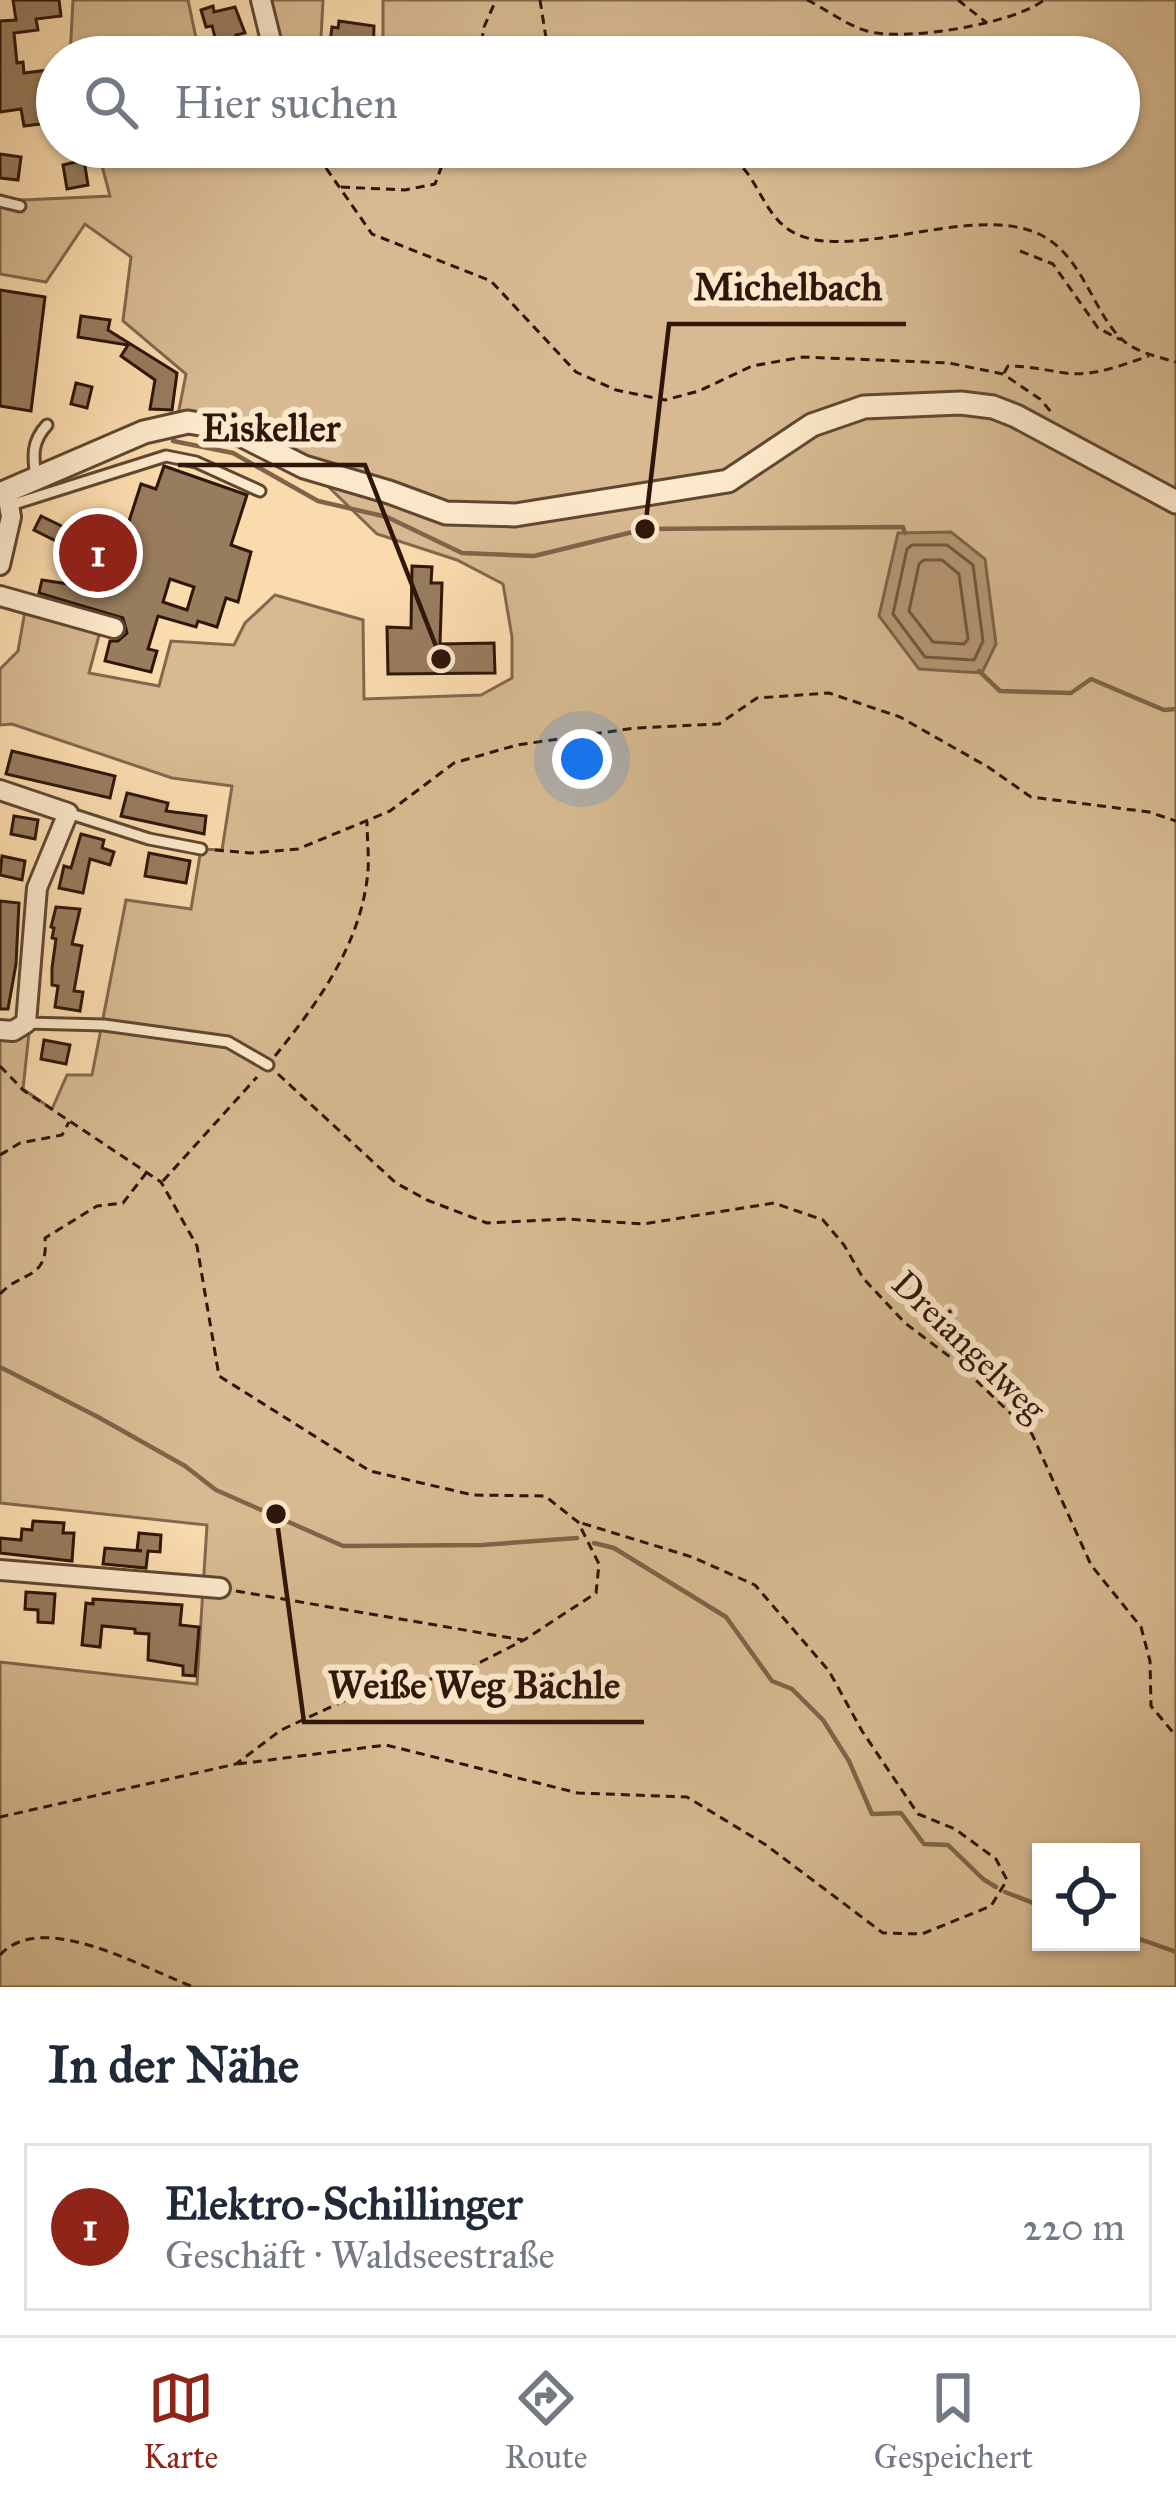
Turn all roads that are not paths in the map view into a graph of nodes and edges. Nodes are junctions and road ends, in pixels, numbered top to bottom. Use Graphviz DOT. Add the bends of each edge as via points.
graph roads {
  1 [pos="261,0"];
  2 [pos="270,36"];
  3 [pos="0,201"];
  4 [pos="20,206"];
  5 [pos="47,425"];
  6 [pos="36,479"];
  7 [pos="260,491"];
  8 [pos="6,497"];
  9 [pos="1176,502"];
  10 [pos="0,565"];
  11 [pos="0,596"];
  12 [pos="114,628"];
  13 [pos="0,790"];
  14 [pos="68,814"];
  15 [pos="201,848"];
  16 [pos="26,1024"];
  17 [pos="0,1030"];
  18 [pos="268,1065"];
  19 [pos="0,1570"];
  20 [pos="220,1588"];
  1 -- 2 [label="street"];
  3 -- 4 [label="lane"];
  5 -- 6 [label="lane" via="33,449"];
  6 -- 8 [label="street"];
  6 -- 9 [label="street" via="144,432 188,422 229,429 304,467 424,507 515,515 728,481 812,425 864,407 961,403 993,407"];
  7 -- 8 [label="lane" via="166,456"];
  8 -- 10 [label="street"];
  11 -- 12 [label="street"];
  13 -- 14 [label="street"];
  14 -- 15 [label="lane"];
  14 -- 16 [label="street" via="38,888"];
  16 -- 17 [label="street"];
  16 -- 18 [label="lane" via="228,1042"];
  19 -- 20 [label="street"];
}
